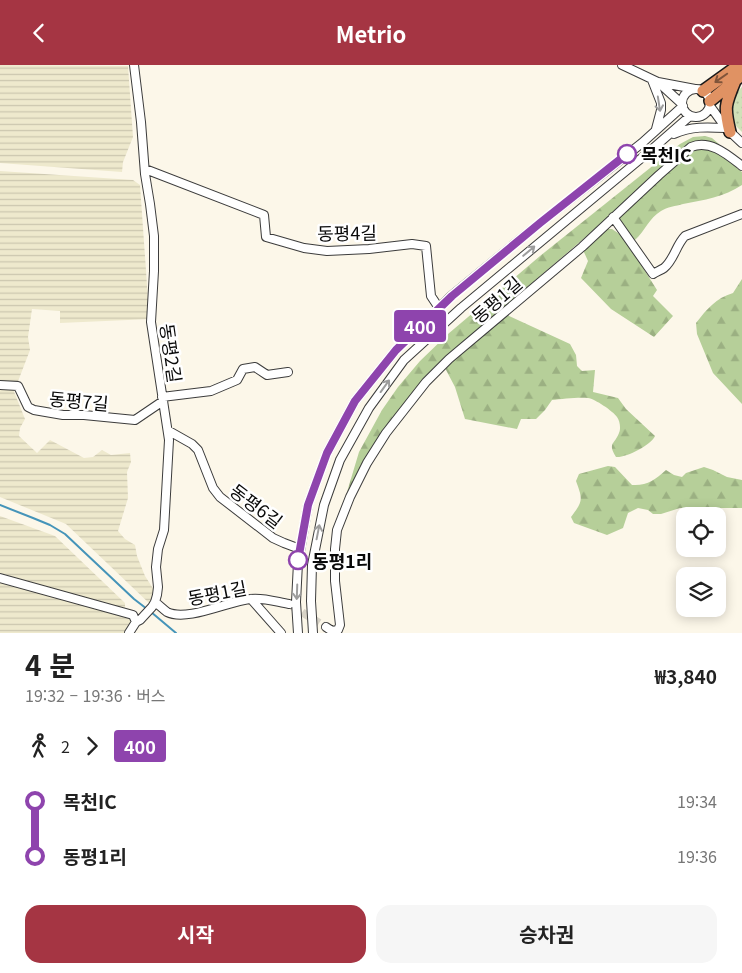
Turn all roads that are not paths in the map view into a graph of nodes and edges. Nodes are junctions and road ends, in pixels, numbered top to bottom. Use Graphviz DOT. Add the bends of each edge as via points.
graph roads {
  1 [pos="134,65"];
  2 [pos="622,65"];
  3 [pos="739,65"];
  4 [pos="738,78"];
  5 [pos="655,81"];
  6 [pos="699,90"];
  7 [pos="710,103"];
  8 [pos="682,105"];
  9 [pos="693,116"];
  10 [pos="656,129"];
  11 [pos="728,130"];
  12 [pos="667,136"];
  13 [pos="742,143"];
  14 [pos="742,166"];
  15 [pos="145,169"];
  16 [pos="742,214"];
  17 [pos="613,217"];
  18 [pos="439,308"];
  19 [pos="288,372"];
  20 [pos="0,385"];
  21 [pos="163,399"];
  22 [pos="168,431"];
  23 [pos="300,549"];
  24 [pos="0,578"];
  25 [pos="251,599"];
  26 [pos="289,604"];
  27 [pos="153,605"];
  28 [pos="138,621"];
  29 [pos="326,627"];
  30 [pos="128,633"];
  31 [pos="281,633"];
  32 [pos="298,633"];
  33 [pos="312,633"];
  1 -- 15 [label="street, 동평2길"];
  2 -- 5 [label="street"];
  3 -- 6 [label="highway, one-way"];
  4 -- 7 [label="highway"];
  4 -- 11 [label="highway" via="725,107"];
  5 -- 6 [label="street"];
  5 -- 8 [label="street"];
  5 -- 10 [label="street, one-way" via="661,103"];
  6 -- 7 [label="street" via="708,95"];
  6 -- 8 [label="street" via="686,93"];
  7 -- 9 [label="street" via="707,113"];
  7 -- 11 [label="street"];
  8 -- 9 [label="street" via="685,112"];
  8 -- 10 [label="street"];
  9 -- 11 [label="street"];
  9 -- 12 [label="street"];
  10 -- 18 [label="street"];
  11 -- 12 [label="street" via="707,127 684,129"];
  11 -- 13 [label="street"];
  33 -- 12 [label="street, one-way" via="312,565 324,505 340,460 369,408 404,360 454,314"];
  14 -- 17 [label="street, 동평1길" via="714,147 697,145"];
  15 -- 18 [label="street, 동평4길" via="264,215 266,237 304,248 327,251 412,243 426,246 431,295"];
  15 -- 21 [label="street, 동평2길" via="154,236 151,322"];
  16 -- 17 [label="street" via="685,236 670,261 653,274"];
  17 -- 29 [label="street, 동평1길" via="449,359 386,433 367,463 337,530 335,581 340,625 338,630 332,631"];
  18 -- 23 [label="street" via="396,350 355,401 327,453 308,505"];
  19 -- 21 [label="street" via="267,375 255,367 243,369 237,381 211,391"];
  20 -- 21 [label="street, 동평7길" via="18,386 28,407 34,410 63,415 135,419"];
  21 -- 22 [label="street, 동평2길"];
  22 -- 23 [label="street, 동평6길" via="198,450 213,488 220,497 273,537"];
  22 -- 27 [label="street, 동평2길" via="164,530 158,549 158,587"];
  23 -- 32 [label="street, one-way" via="296,602"];
  24 -- 28 [label="street" via="133,615"];
  25 -- 26 [label="street, 동평1길"];
  25 -- 27 [label="street, 동평1길" via="182,614"];
  25 -- 31 [label="street"];
  27 -- 28 [label="street"];
  28 -- 30 [label="street"];
}
